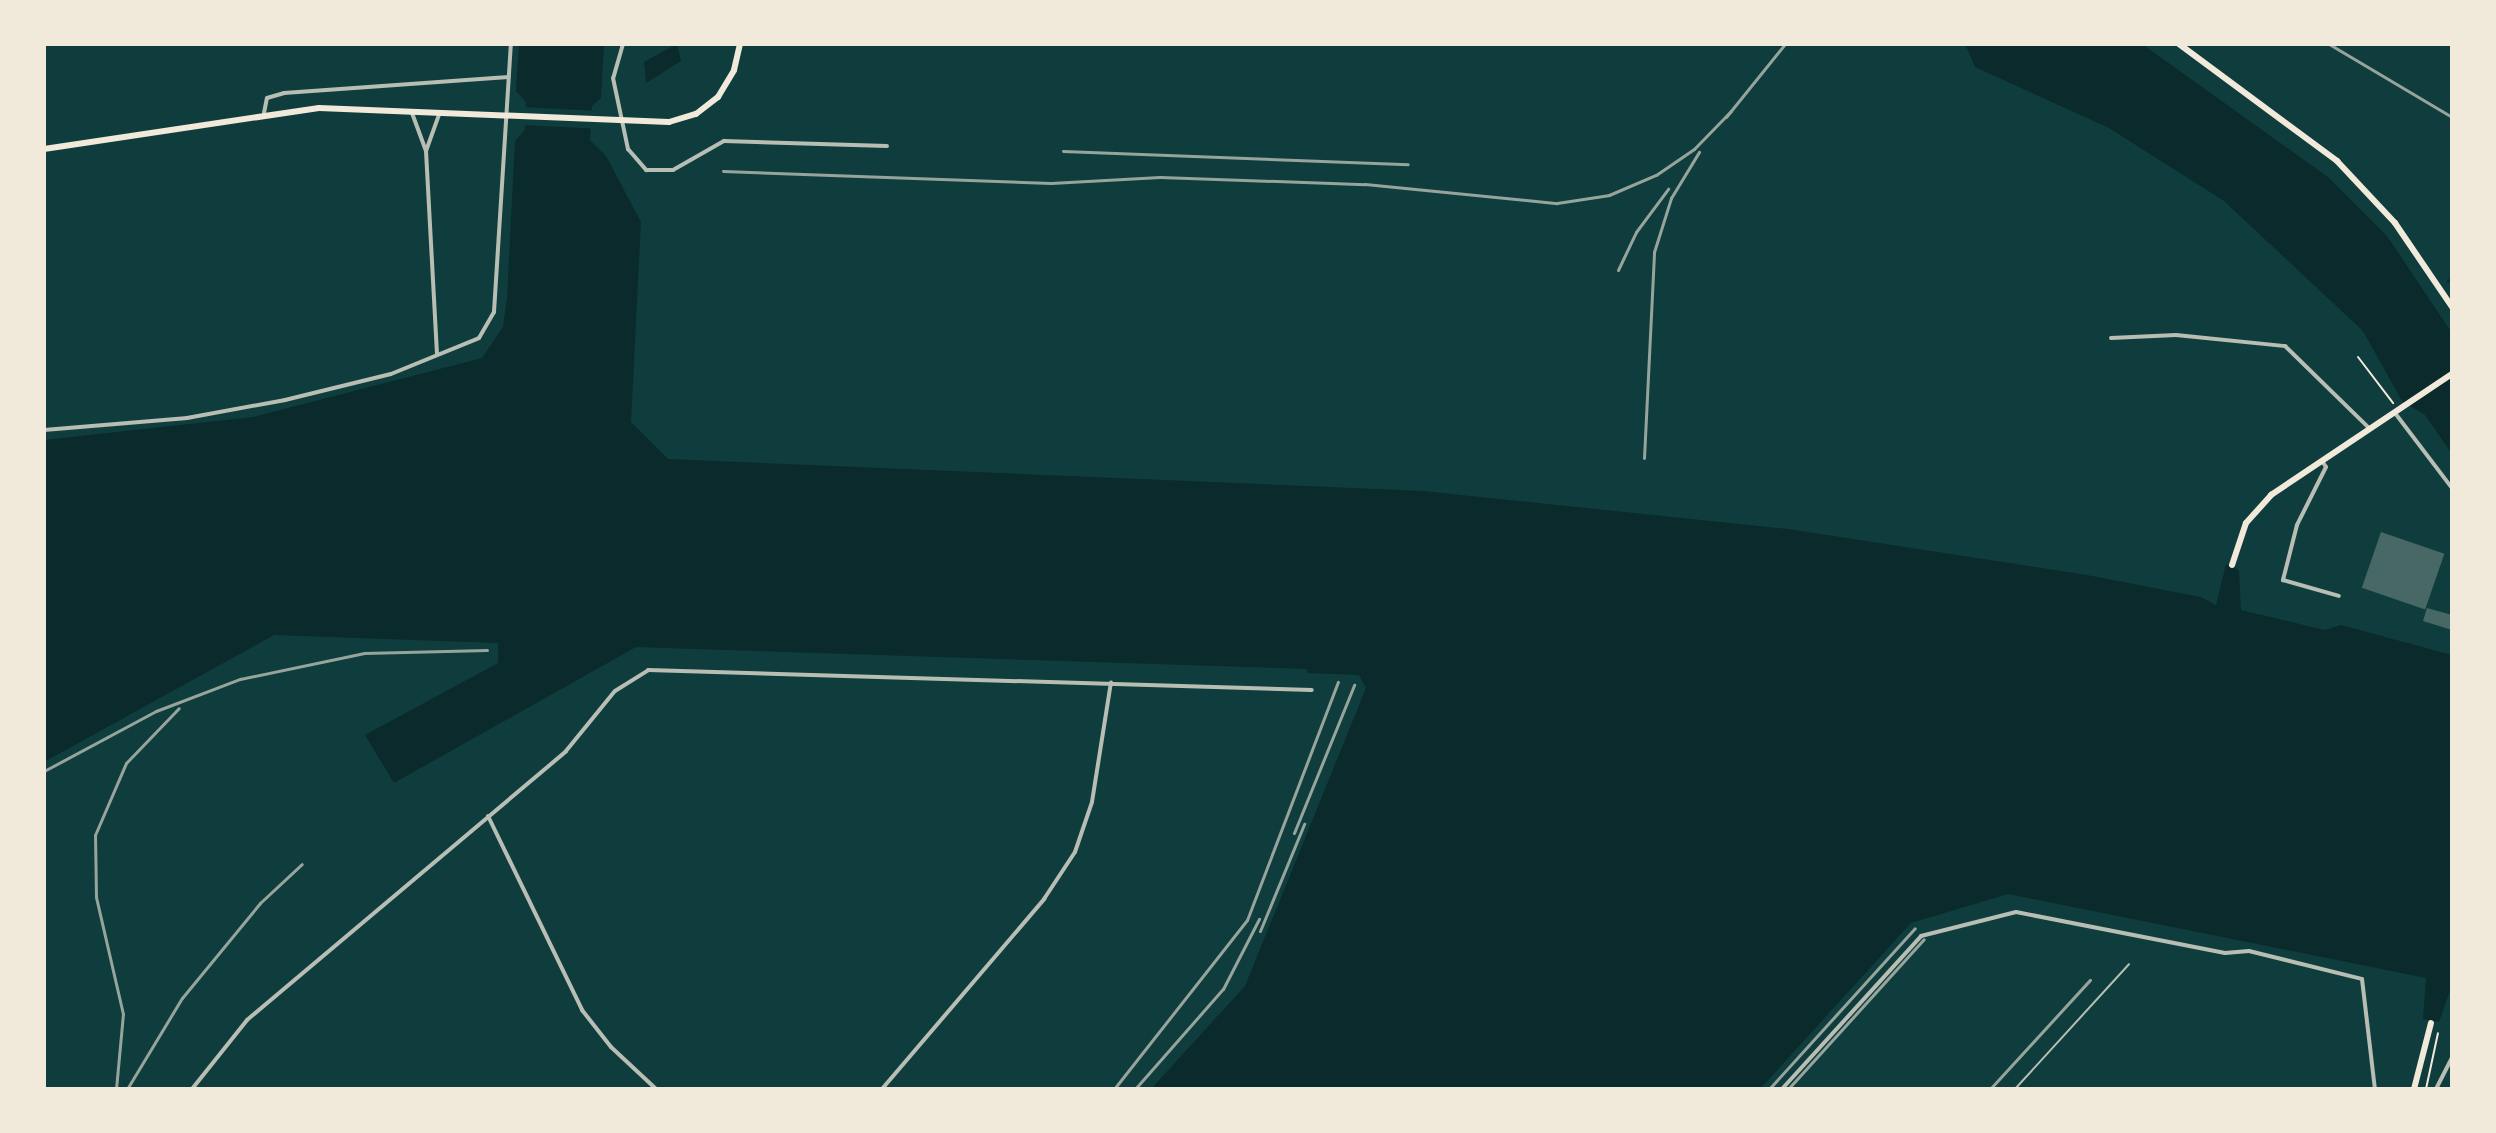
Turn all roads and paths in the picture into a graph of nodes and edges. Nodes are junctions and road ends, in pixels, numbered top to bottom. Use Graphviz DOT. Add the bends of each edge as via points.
graph roads {
  1 [pos="511,44"];
  2 [pos="623,44"];
  3 [pos="740,44"];
  4 [pos="2179,44"];
  5 [pos="508,77"];
  6 [pos="411,110"];
  7 [pos="440,112"];
  8 [pos="264,113"];
  9 [pos="887,146"];
  10 [pos="44,149"];
  11 [pos="426,151"];
  12 [pos="2452,307"];
  13 [pos="2111,338"];
  14 [pos="437,355"];
  15 [pos="2358,357"];
  16 [pos="2452,374"];
  17 [pos="2396,412"];
  18 [pos="2370,429"];
  19 [pos="44,430"];
  20 [pos="2322,461"];
  21 [pos="2452,488"];
  22 [pos="2232,565"];
  23 [pos="2339,596"];
  24 [pos="1111,682"];
  25 [pos="1312,690"];
  26 [pos="488,816"];
  27 [pos="2129,964"];
  28 [pos="2431,1023"];
  29 [pos="2452,1057"];
  30 [pos="192,1089"];
  31 [pos="656,1089"];
  32 [pos="882,1089"];
  33 [pos="1782,1089"];
  34 [pos="2015,1089"];
  35 [pos="2375,1089"];
  36 [pos="2414,1089"];
  37 [pos="2426,1089"];
  38 [pos="2436,1089"];
  1 -- 5 [label="street"];
  2 -- 9 [label="street" via="613,78 628,149 646,170 673,170 724,141"];
  3 -- 7 [label="main road" via="730,79 711,104 675,121"];
  4 -- 12 [label="main road" via="2337,161 2395,223"];
  5 -- 8 [label="street" via="284,93 267,98"];
  5 -- 14 [label="street" via="494,312 479,338"];
  6 -- 7 [label="main road"];
  6 -- 8 [label="main road" via="331,107"];
  6 -- 11 [label="street"];
  7 -- 11 [label="street"];
  8 -- 10 [label="main road"];
  11 -- 14 [label="street"];
  13 -- 18 [label="street" via="2176,335 2285,346"];
  14 -- 19 [label="street" via="381,377 285,400 187,418"];
  15 -- 17 [label="path"];
  16 -- 17 [label="main road"];
  17 -- 18 [label="main road"];
  17 -- 21 [label="street"];
  18 -- 20 [label="main road"];
  20 -- 22 [label="main road" via="2258,507 2246,523"];
  20 -- 23 [label="street" via="2326,467 2297,525 2283,580"];
  24 -- 25 [label="street"];
  24 -- 26 [label="street" via="648,670 615,691 578,740"];
  24 -- 32 [label="street" via="1092,802 1075,852 1044,899"];
  26 -- 30 [label="street" via="247,1020"];
  26 -- 31 [label="street" via="582,1010 611,1047"];
  27 -- 34 [label="lane"];
  28 -- 36 [label="main road"];
  28 -- 37 [label="path" via="2440,1035"];
  29 -- 38 [label="street"];
  33 -- 35 [label="street" via="1921,936 2016,912 2225,953 2249,951 2362,979"];
}
